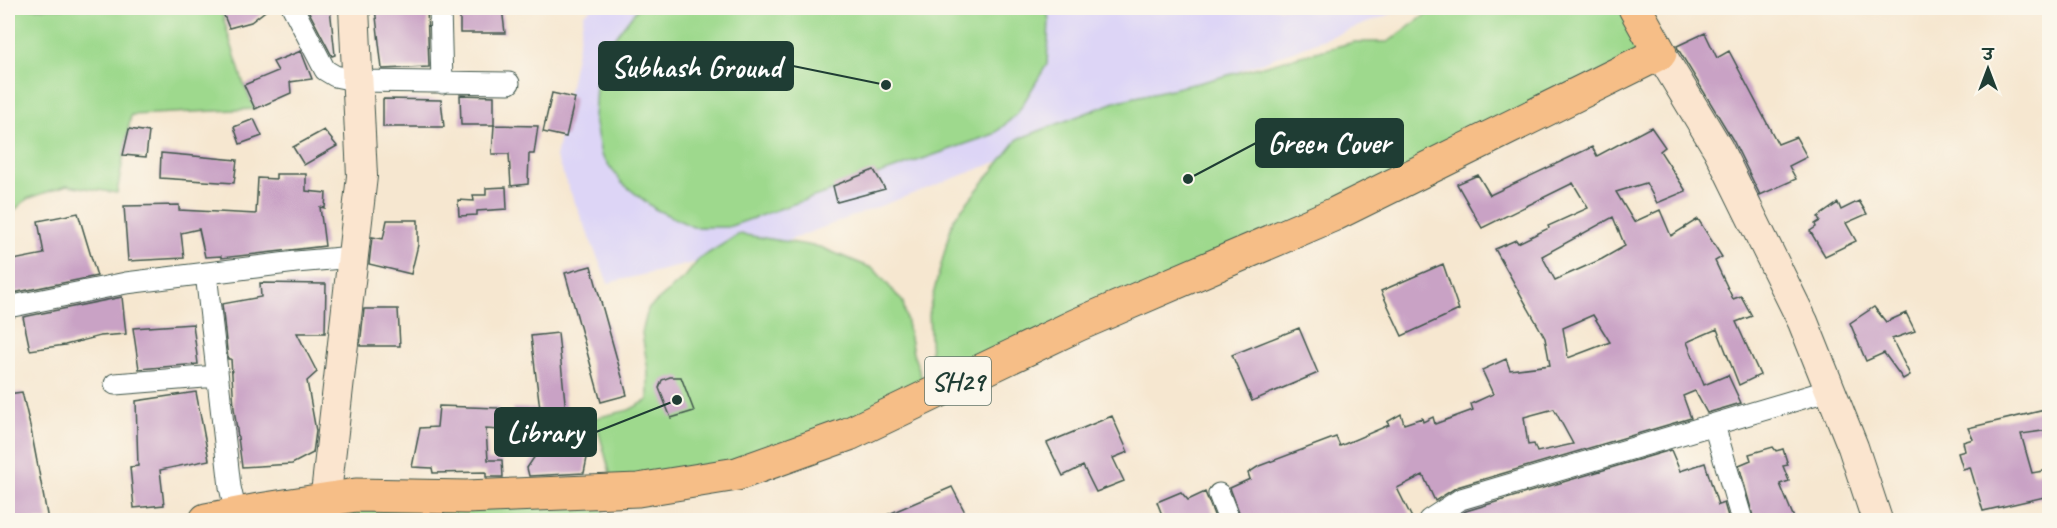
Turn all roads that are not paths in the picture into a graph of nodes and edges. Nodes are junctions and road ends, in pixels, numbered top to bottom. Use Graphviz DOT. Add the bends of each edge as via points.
graph roads {
  1 [pos="293,8"];
  2 [pos="354,8"];
  3 [pos="440,8"];
  4 [pos="1635,8"];
  5 [pos="1660,53"];
  6 [pos="359,81"];
  7 [pos="442,83"];
  8 [pos="508,83"];
  9 [pos="353,257"];
  10 [pos="206,273"];
  11 [pos="8,307"];
  12 [pos="217,376"];
  13 [pos="115,384"];
  14 [pos="1830,390"];
  15 [pos="1714,425"];
  16 [pos="1219,494"];
  17 [pos="325,510"];
  18 [pos="221,517"];
  19 [pos="1229,520"];
  20 [pos="1430,520"];
  21 [pos="1742,520"];
  22 [pos="1877,520"];
  1 -- 6 [label="street" via="325,70"];
  2 -- 6 [label="street"];
  3 -- 7 [label="street"];
  4 -- 5 [label="main road"];
  5 -- 14 [label="street" via="1718,149 1803,322"];
  5 -- 17 [label="main road, SH29" via="1335,214 1077,325 849,434 737,474 638,490 356,495"];
  6 -- 7 [label="street"];
  6 -- 9 [label="street" via="362,176"];
  7 -- 8 [label="street"];
  9 -- 10 [label="street"];
  9 -- 17 [label="street"];
  10 -- 11 [label="street" via="126,283"];
  10 -- 12 [label="street"];
  12 -- 13 [label="street"];
  12 -- 18 [label="street" via="230,487"];
  14 -- 15 [label="street"];
  14 -- 22 [label="street"];
  15 -- 20 [label="street" via="1461,499"];
  15 -- 21 [label="street"];
  16 -- 19 [label="street"];
  17 -- 18 [label="main road, SH29"];
}
